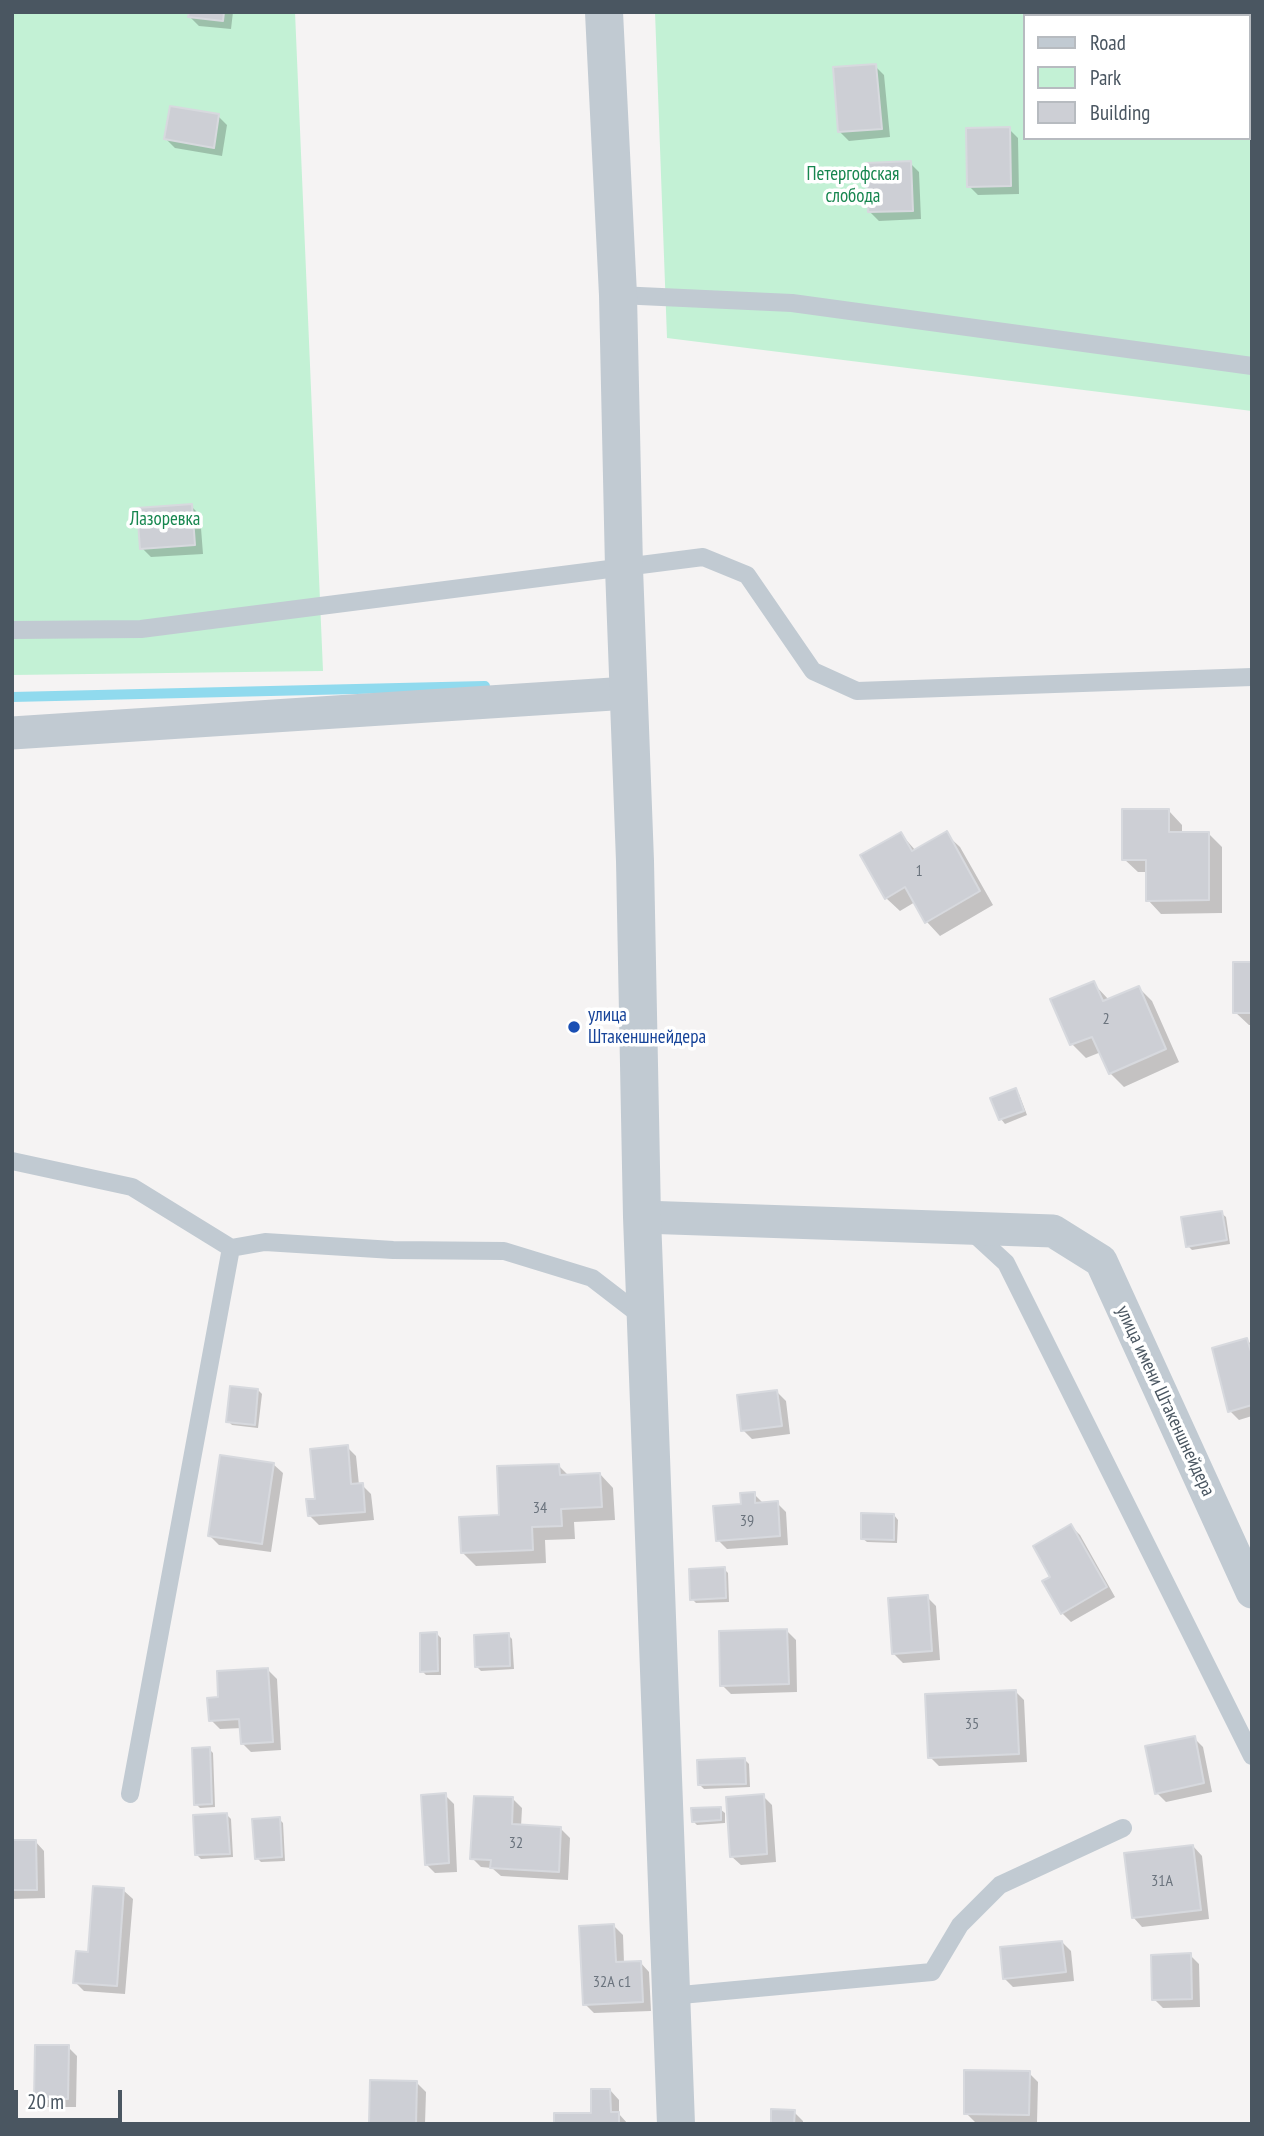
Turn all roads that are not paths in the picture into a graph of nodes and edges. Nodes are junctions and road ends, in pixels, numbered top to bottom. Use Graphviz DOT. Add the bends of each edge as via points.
graph roads {
  1 [pos="604,12"];
  2 [pos="618,295"];
  3 [pos="1252,366"];
  4 [pos="624,568"];
  5 [pos="12,629"];
  6 [pos="1252,677"];
  7 [pos="628,693"];
  8 [pos="12,733"];
  9 [pos="12,1161"];
  10 [pos="642,1217"];
  11 [pos="967,1227"];
  12 [pos="232,1248"];
  13 [pos="647,1320"];
  14 [pos="1252,1592"];
  15 [pos="1252,1756"];
  16 [pos="130,1794"];
  17 [pos="1124,1828"];
  18 [pos="670,1996"];
  19 [pos="677,2124"];
  1 -- 2 [label="street"];
  2 -- 3 [label="lane" via="792,303"];
  2 -- 4 [label="street"];
  4 -- 5 [label="lane" via="141,629"];
  4 -- 6 [label="lane" via="703,557 747,575 813,671 857,691"];
  4 -- 7 [label="street"];
  7 -- 8 [label="street"];
  7 -- 10 [label="street"];
  9 -- 12 [label="lane" via="132,1187"];
  10 -- 11 [label="street"];
  10 -- 13 [label="street"];
  11 -- 14 [label="street, улица имени Штакеншнейдера" via="1053,1231 1101,1261"];
  11 -- 15 [label="lane" via="1006,1263"];
  12 -- 13 [label="lane" via="265,1242 504,1251 592,1278"];
  12 -- 16 [label="lane"];
  13 -- 18 [label="street"];
  17 -- 18 [label="lane" via="1000,1885 960,1926 932,1972"];
  18 -- 19 [label="street"];
}
